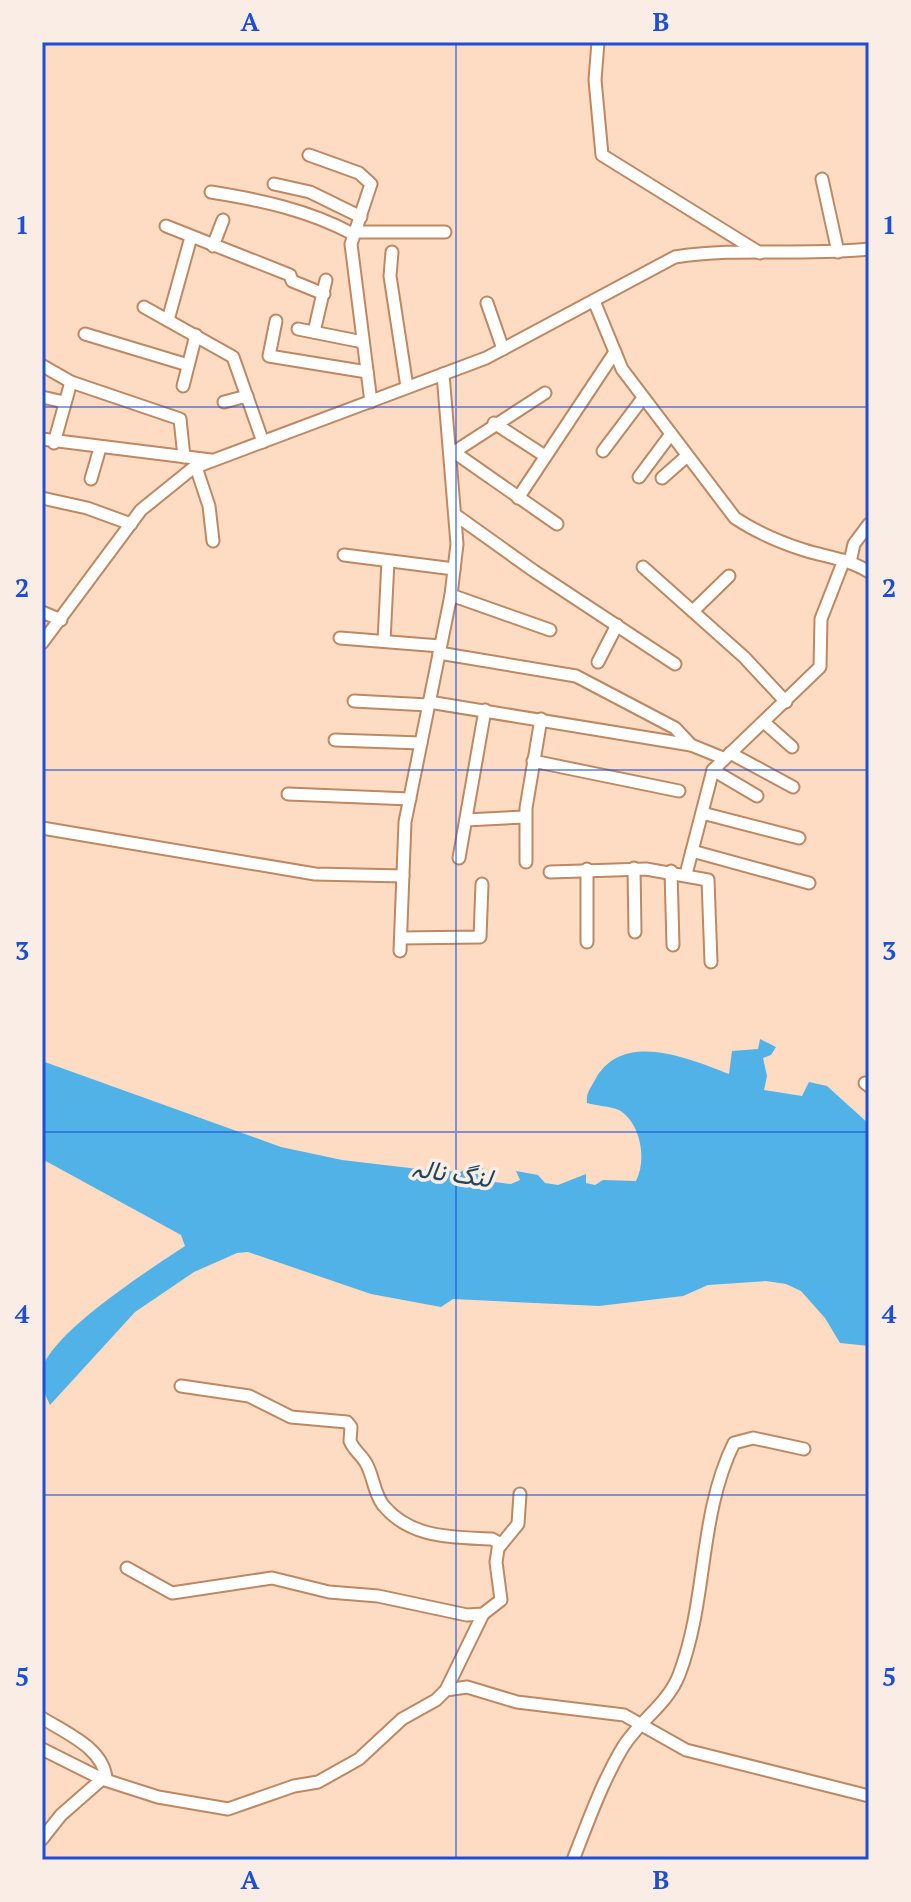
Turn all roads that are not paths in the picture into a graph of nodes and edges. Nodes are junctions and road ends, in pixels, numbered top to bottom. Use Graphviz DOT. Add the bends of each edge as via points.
graph roads {
  1 [pos="598,42"];
  2 [pos="309,155"];
  3 [pos="822,179"];
  4 [pos="274,184"];
  5 [pos="211,192"];
  6 [pos="361,217"];
  7 [pos="223,220"];
  8 [pos="166,226"];
  9 [pos="445,232"];
  10 [pos="354,233"];
  11 [pos="191,237"];
  12 [pos="213,246"];
  13 [pos="869,249"];
  14 [pos="392,252"];
  15 [pos="838,252"];
  16 [pos="760,253"];
  17 [pos="326,280"];
  18 [pos="324,294"];
  19 [pos="594,301"];
  20 [pos="487,303"];
  21 [pos="144,307"];
  22 [pos="168,320"];
  23 [pos="276,321"];
  24 [pos="298,329"];
  25 [pos="314,332"];
  26 [pos="85,334"];
  27 [pos="196,335"];
  28 [pos="363,342"];
  29 [pos="503,349"];
  30 [pos="615,352"];
  31 [pos="188,365"];
  32 [pos="43,366"];
  33 [pos="367,372"];
  34 [pos="443,374"];
  35 [pos="71,382"];
  36 [pos="183,386"];
  37 [pos="407,387"];
  38 [pos="545,393"];
  39 [pos="247,396"];
  40 [pos="42,397"];
  41 [pos="643,398"];
  42 [pos="64,402"];
  43 [pos="224,402"];
  44 [pos="371,402"];
  45 [pos="494,423"];
  46 [pos="671,434"];
  47 [pos="42,439"];
  48 [pos="263,442"];
  49 [pos="54,443"];
  50 [pos="100,448"];
  51 [pos="452,451"];
  52 [pos="603,451"];
  53 [pos="545,456"];
  54 [pos="687,456"];
  55 [pos="184,457"];
  56 [pos="211,460"];
  57 [pos="196,467"];
  58 [pos="639,477"];
  59 [pos="662,478"];
  60 [pos="91,479"];
  61 [pos="42,498"];
  62 [pos="518,498"];
  63 [pos="457,516"];
  64 [pos="131,524"];
  65 [pos="557,524"];
  66 [pos="869,524"];
  67 [pos="213,541"];
  68 [pos="344,555"];
  69 [pos="388,561"];
  70 [pos="847,561"];
  71 [pos="643,567"];
  72 [pos="454,569"];
  73 [pos="869,572"];
  74 [pos="729,576"];
  75 [pos="451,595"];
  76 [pos="693,611"];
  77 [pos="42,612"];
  78 [pos="61,620"];
  79 [pos="617,625"];
  80 [pos="550,630"];
  81 [pos="340,638"];
  82 [pos="384,641"];
  83 [pos="42,643"];
  84 [pos="439,650"];
  85 [pos="598,662"];
  86 [pos="675,664"];
  87 [pos="354,701"];
  88 [pos="786,702"];
  89 [pos="428,703"];
  90 [pos="485,710"];
  91 [pos="541,719"];
  92 [pos="765,723"];
  93 [pos="335,740"];
  94 [pos="421,743"];
  95 [pos="691,745"];
  96 [pos="792,747"];
  97 [pos="727,756"];
  98 [pos="533,761"];
  99 [pos="713,770"];
  100 [pos="793,787"];
  101 [pos="679,791"];
  102 [pos="288,794"];
  103 [pos="757,796"];
  104 [pos="410,799"];
  105 [pos="702,813"];
  106 [pos="525,817"];
  107 [pos="466,820"];
  108 [pos="42,828"];
  109 [pos="799,838"];
  110 [pos="692,851"];
  111 [pos="459,858"];
  112 [pos="526,862"];
  113 [pos="634,868"];
  114 [pos="587,869"];
  115 [pos="671,871"];
  116 [pos="550,872"];
  117 [pos="686,874"];
  118 [pos="403,876"];
  119 [pos="809,883"];
  120 [pos="482,884"];
  121 [pos="635,932"];
  122 [pos="587,942"];
  123 [pos="673,945"];
  124 [pos="711,962"];
  125 [pos="181,1386"];
  126 [pos="804,1449"];
  127 [pos="520,1494"];
  128 [pos="500,1546"];
  129 [pos="127,1568"];
  130 [pos="483,1614"];
  131 [pos="446,1690"];
  132 [pos="42,1718"];
  133 [pos="643,1724"];
  134 [pos="42,1749"];
  135 [pos="104,1780"];
  136 [pos="869,1796"];
  137 [pos="42,1839"];
  138 [pos="573,1860"];
  1 -- 16 [label="street" via="595,80 602,155"];
  2 -- 6 [label="street" via="368,179 370,194"];
  3 -- 15 [label="street"];
  4 -- 6 [label="street" via="310,192"];
  5 -- 10 [label="street" via="264,201"];
  6 -- 10 [label="street"];
  7 -- 12 [label="street"];
  8 -- 11 [label="street"];
  9 -- 10 [label="street"];
  10 -- 28 [label="street"];
  11 -- 12 [label="street"];
  11 -- 22 [label="street"];
  12 -- 18 [label="street"];
  13 -- 15 [label="street"];
  14 -- 37 [label="street" via="390,276"];
  15 -- 16 [label="street"];
  16 -- 19 [label="street" via="675,257"];
  17 -- 18 [label="street"];
  18 -- 25 [label="street"];
  19 -- 29 [label="street"];
  19 -- 30 [label="street"];
  20 -- 29 [label="street"];
  21 -- 22 [label="street"];
  22 -- 27 [label="street"];
  23 -- 33 [label="street" via="269,356"];
  24 -- 25 [label="street"];
  25 -- 28 [label="street"];
  26 -- 31 [label="street"];
  27 -- 31 [label="street"];
  27 -- 39 [label="street" via="233,357"];
  28 -- 33 [label="street"];
  29 -- 34 [label="street"];
  30 -- 41 [label="street"];
  30 -- 53 [label="street"];
  31 -- 36 [label="street"];
  32 -- 35 [label="street"];
  33 -- 44 [label="street"];
  34 -- 37 [label="street"];
  34 -- 51 [label="street"];
  35 -- 42 [label="street"];
  35 -- 55 [label="street" via="180,419"];
  37 -- 44 [label="street"];
  38 -- 45 [label="street"];
  39 -- 43 [label="street"];
  39 -- 48 [label="street"];
  40 -- 42 [label="street"];
  41 -- 46 [label="street"];
  41 -- 52 [label="street"];
  42 -- 49 [label="street"];
  44 -- 48 [label="street"];
  45 -- 51 [label="street"];
  45 -- 53 [label="street"];
  46 -- 54 [label="street"];
  46 -- 58 [label="street"];
  47 -- 49 [label="street"];
  48 -- 56 [label="street"];
  49 -- 50 [label="street"];
  50 -- 55 [label="street"];
  50 -- 60 [label="street"];
  51 -- 62 [label="street"];
  51 -- 63 [label="street"];
  53 -- 62 [label="street"];
  54 -- 59 [label="street"];
  54 -- 70 [label="street" via="735,518 755,531"];
  55 -- 56 [label="street"];
  56 -- 57 [label="street"];
  57 -- 64 [label="street" via="175,479"];
  57 -- 67 [label="street"];
  61 -- 64 [label="street"];
  62 -- 65 [label="street"];
  63 -- 72 [label="street"];
  63 -- 79 [label="street"];
  64 -- 78 [label="street"];
  66 -- 70 [label="street"];
  68 -- 69 [label="street"];
  69 -- 72 [label="street"];
  69 -- 82 [label="street"];
  70 -- 73 [label="street"];
  70 -- 88 [label="street" via="821,619 820,667"];
  71 -- 76 [label="street"];
  72 -- 75 [label="street"];
  74 -- 76 [label="street"];
  75 -- 80 [label="street"];
  75 -- 84 [label="street"];
  76 -- 88 [label="street"];
  77 -- 78 [label="street"];
  78 -- 83 [label="street"];
  79 -- 85 [label="street"];
  79 -- 86 [label="street"];
  81 -- 82 [label="street"];
  82 -- 84 [label="street"];
  84 -- 89 [label="street"];
  84 -- 95 [label="street" via="576,676 675,728"];
  87 -- 89 [label="street"];
  88 -- 92 [label="street"];
  89 -- 90 [label="street"];
  89 -- 94 [label="street"];
  90 -- 91 [label="street"];
  90 -- 107 [label="street"];
  91 -- 95 [label="street"];
  91 -- 98 [label="street"];
  92 -- 96 [label="street"];
  92 -- 97 [label="street"];
  93 -- 94 [label="street"];
  94 -- 104 [label="street"];
  95 -- 97 [label="street"];
  97 -- 99 [label="street"];
  97 -- 100 [label="street"];
  98 -- 101 [label="street"];
  98 -- 106 [label="street"];
  99 -- 103 [label="street"];
  99 -- 105 [label="street"];
  102 -- 104 [label="street"];
  104 -- 118 [label="street"];
  105 -- 109 [label="street"];
  105 -- 110 [label="street"];
  106 -- 107 [label="street"];
  106 -- 112 [label="street"];
  107 -- 111 [label="street"];
  108 -- 118 [label="street" via="315,874"];
  110 -- 117 [label="street"];
  110 -- 119 [label="street"];
  113 -- 114 [label="street"];
  113 -- 115 [label="street"];
  113 -- 121 [label="street"];
  114 -- 116 [label="street"];
  114 -- 122 [label="street"];
  115 -- 117 [label="street"];
  115 -- 123 [label="street"];
  117 -- 124 [label="street" via="708,880"];
  118 -- 120 [label="street" via="400,944 480,937"];
  125 -- 128 [label="street" via="249,1396 291,1417 347,1422 350,1441 368,1466 374,1489 401,1520 439,1537 492,1539"];
  126 -- 133 [label="street" via="753,1438 734,1443 714,1495 703,1584 680,1673 669,1697"];
  127 -- 128 [label="street" via="518,1524"];
  128 -- 130 [label="street" via="496,1562 501,1600"];
  129 -- 130 [label="street" via="172,1593 272,1578 329,1592"];
  130 -- 131 [label="street"];
  131 -- 133 [label="street" via="467,1687 517,1702 614,1713"];
  131 -- 135 [label="street" via="402,1719 359,1759 318,1782 228,1809 158,1797"];
  132 -- 135 [label="street" via="96,1755 106,1769"];
  133 -- 136 [label="street" via="686,1750"];
  133 -- 138 [label="street" via="624,1746"];
  134 -- 135 [label="street"];
  135 -- 137 [label="street" via="61,1815"];
}
